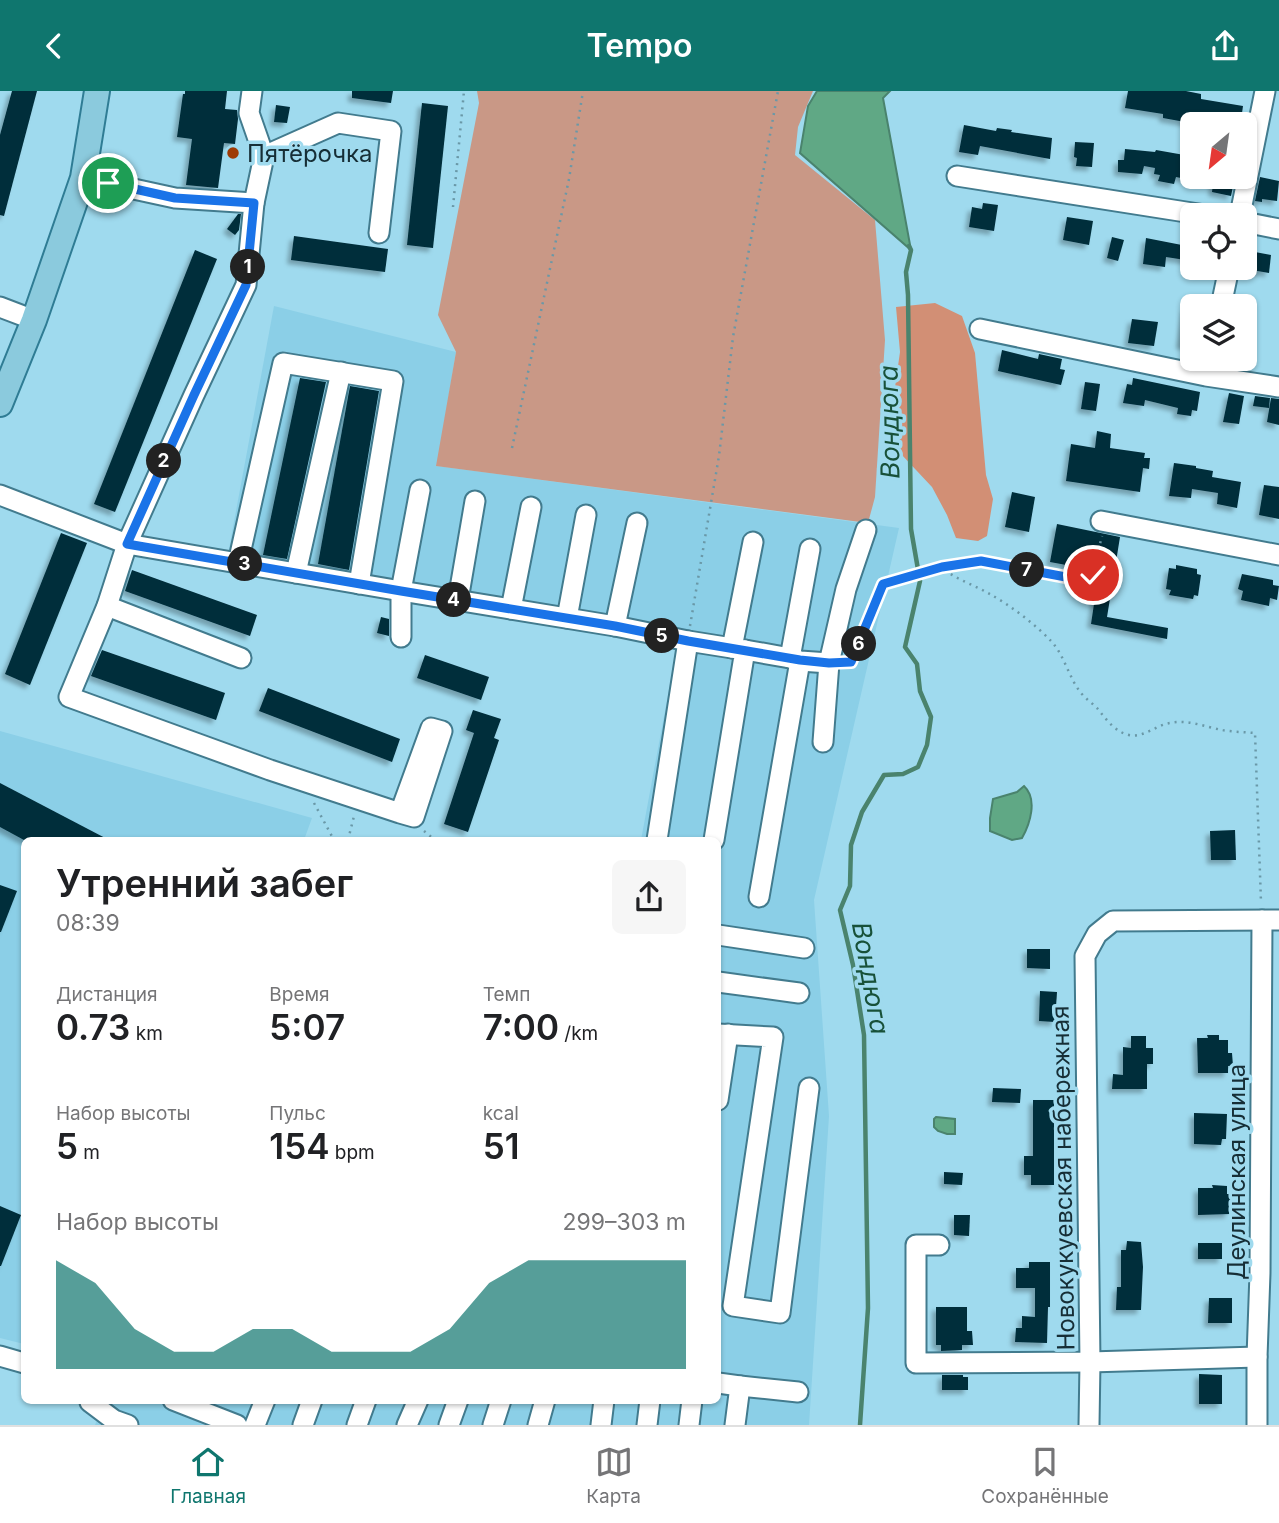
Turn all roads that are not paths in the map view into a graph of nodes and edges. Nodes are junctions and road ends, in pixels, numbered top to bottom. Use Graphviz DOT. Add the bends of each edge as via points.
graph roads {
  1 [pos="97,91"];
  2 [pos="252,91"];
  3 [pos="1265,91"];
  4 [pos="264,156"];
  5 [pos="957,176"];
  6 [pos="83,178"];
  7 [pos="254,203"];
  8 [pos="1242,203"];
  9 [pos="1180,211"];
  10 [pos="1257,225"];
  11 [pos="1279,229"];
  12 [pos="379,233"];
  13 [pos="0,307"];
  14 [pos="34,320"];
  15 [pos="980,329"];
  16 [pos="1180,362"];
  17 [pos="1222,371"];
  18 [pos="341,372"];
  19 [pos="1279,387"];
  20 [pos="0,404"];
  21 [pos="420,490"];
  22 [pos="0,495"];
  23 [pos="475,501"];
  24 [pos="531,507"];
  25 [pos="586,515"];
  26 [pos="1103,521"];
  27 [pos="637,523"];
  28 [pos="866,530"];
  29 [pos="753,542"];
  30 [pos="127,544"];
  31 [pos="810,549"];
  32 [pos="1279,555"];
  33 [pos="238,563"];
  34 [pos="296,573"];
  35 [pos="359,584"];
  36 [pos="401,591"];
  37 [pos="458,600"];
  38 [pos="107,606"];
  39 [pos="511,609"];
  40 [pos="567,618"];
  41 [pos="615,626"];
  42 [pos="401,637"];
  43 [pos="688,641"];
  44 [pos="738,649"];
  45 [pos="241,658"];
  46 [pos="795,659"];
  47 [pos="829,663"];
  48 [pos="823,742"];
  49 [pos="400,813"];
  50 [pos="657,837"];
  51 [pos="714,837"];
  52 [pos="759,897"];
  53 [pos="1270,920"];
  54 [pos="721,935"];
  55 [pos="804,948"];
  56 [pos="721,982"];
  57 [pos="799,993"];
  58 [pos="723,1034"];
  59 [pos="721,1060"];
  60 [pos="809,1088"];
  61 [pos="939,1245"];
  62 [pos="725,1305"];
  63 [pos="0,1356"];
  64 [pos="1257,1357"];
  65 [pos="21,1362"];
  66 [pos="1090,1362"];
  67 [pos="721,1383"];
  68 [pos="740,1386"];
  69 [pos="798,1392"];
  70 [pos="93,1404"];
  71 [pos="263,1404"];
  72 [pos="311,1404"];
  73 [pos="365,1404"];
  74 [pos="416,1404"];
  75 [pos="457,1404"];
  76 [pos="500,1404"];
  77 [pos="544,1404"];
  78 [pos="604,1404"];
  79 [pos="650,1404"];
  80 [pos="692,1404"];
  81 [pos="211,1407"];
  82 [pos="128,1425"];
  83 [pos="237,1425"];
  84 [pos="255,1425"];
  85 [pos="303,1425"];
  86 [pos="357,1425"];
  87 [pos="407,1425"];
  88 [pos="449,1425"];
  89 [pos="493,1425"];
  90 [pos="538,1425"];
  91 [pos="601,1425"];
  92 [pos="647,1425"];
  93 [pos="689,1425"];
  94 [pos="735,1425"];
  95 [pos="1089,1425"];
  96 [pos="1257,1425"];
  1 -- 6 [label="main road"];
  2 -- 4 [label="street" via="249,113"];
  3 -- 8 [label="street"];
  4 -- 7 [label="street"];
  4 -- 12 [label="street" via="338,124 391,131"];
  5 -- 9 [label="street"];
  6 -- 7 [label="street" via="175,198"];
  6 -- 14 [label="main road"];
  7 -- 30 [label="street" via="246,285"];
  10 -- 11 [label="street"];
  13 -- 14 [label="street"];
  14 -- 20 [label="main road"];
  15 -- 16 [label="street"];
  17 -- 19 [label="street"];
  18 -- 33 [label="street" via="283,363"];
  18 -- 34 [label="street"];
  18 -- 35 [label="street" via="393,381"];
  21 -- 36 [label="street"];
  22 -- 30 [label="street"];
  23 -- 37 [label="street"];
  24 -- 39 [label="street"];
  25 -- 40 [label="street"];
  26 -- 32 [label="street"];
  27 -- 41 [label="street"];
  28 -- 47 [label="street"];
  29 -- 44 [label="street"];
  30 -- 33 [label="street"];
  30 -- 38 [label="street"];
  31 -- 46 [label="street"];
  33 -- 34 [label="street"];
  34 -- 35 [label="street"];
  35 -- 36 [label="street"];
  36 -- 37 [label="street"];
  36 -- 42 [label="street"];
  37 -- 39 [label="street"];
  38 -- 45 [label="street"];
  38 -- 49 [label="street" via="69,697"];
  39 -- 40 [label="street"];
  40 -- 41 [label="street"];
  41 -- 43 [label="street"];
  43 -- 44 [label="street"];
  43 -- 50 [label="street"];
  44 -- 46 [label="street"];
  44 -- 51 [label="street"];
  46 -- 47 [label="street"];
  46 -- 52 [label="street"];
  47 -- 48 [label="street"];
  53 -- 64 [label="street, Деулинская улица"];
  53 -- 66 [label="street, Новокукуевская набережная" via="1113,921 1097,934 1085,956"];
  54 -- 55 [label="street"];
  56 -- 57 [label="street"];
  58 -- 59 [label="street"];
  58 -- 62 [label="street" via="773,1037"];
  60 -- 62 [label="street" via="780,1313"];
  61 -- 66 [label="street" via="916,1245 916,1363"];
  63 -- 65 [label="street"];
  64 -- 66 [label="street"];
  64 -- 96 [label="street, Деулинская улица"];
  66 -- 95 [label="street, Новокукуевская набережная"];
  67 -- 68 [label="street"];
  68 -- 69 [label="street"];
  68 -- 94 [label="street"];
  70 -- 82 [label="street"];
  71 -- 84 [label="street"];
  72 -- 85 [label="street"];
  73 -- 86 [label="street"];
  74 -- 87 [label="street"];
  75 -- 88 [label="street"];
  76 -- 89 [label="street"];
  77 -- 90 [label="street"];
  78 -- 91 [label="street"];
  79 -- 92 [label="street"];
  80 -- 93 [label="street"];
  81 -- 83 [label="street"];
}
